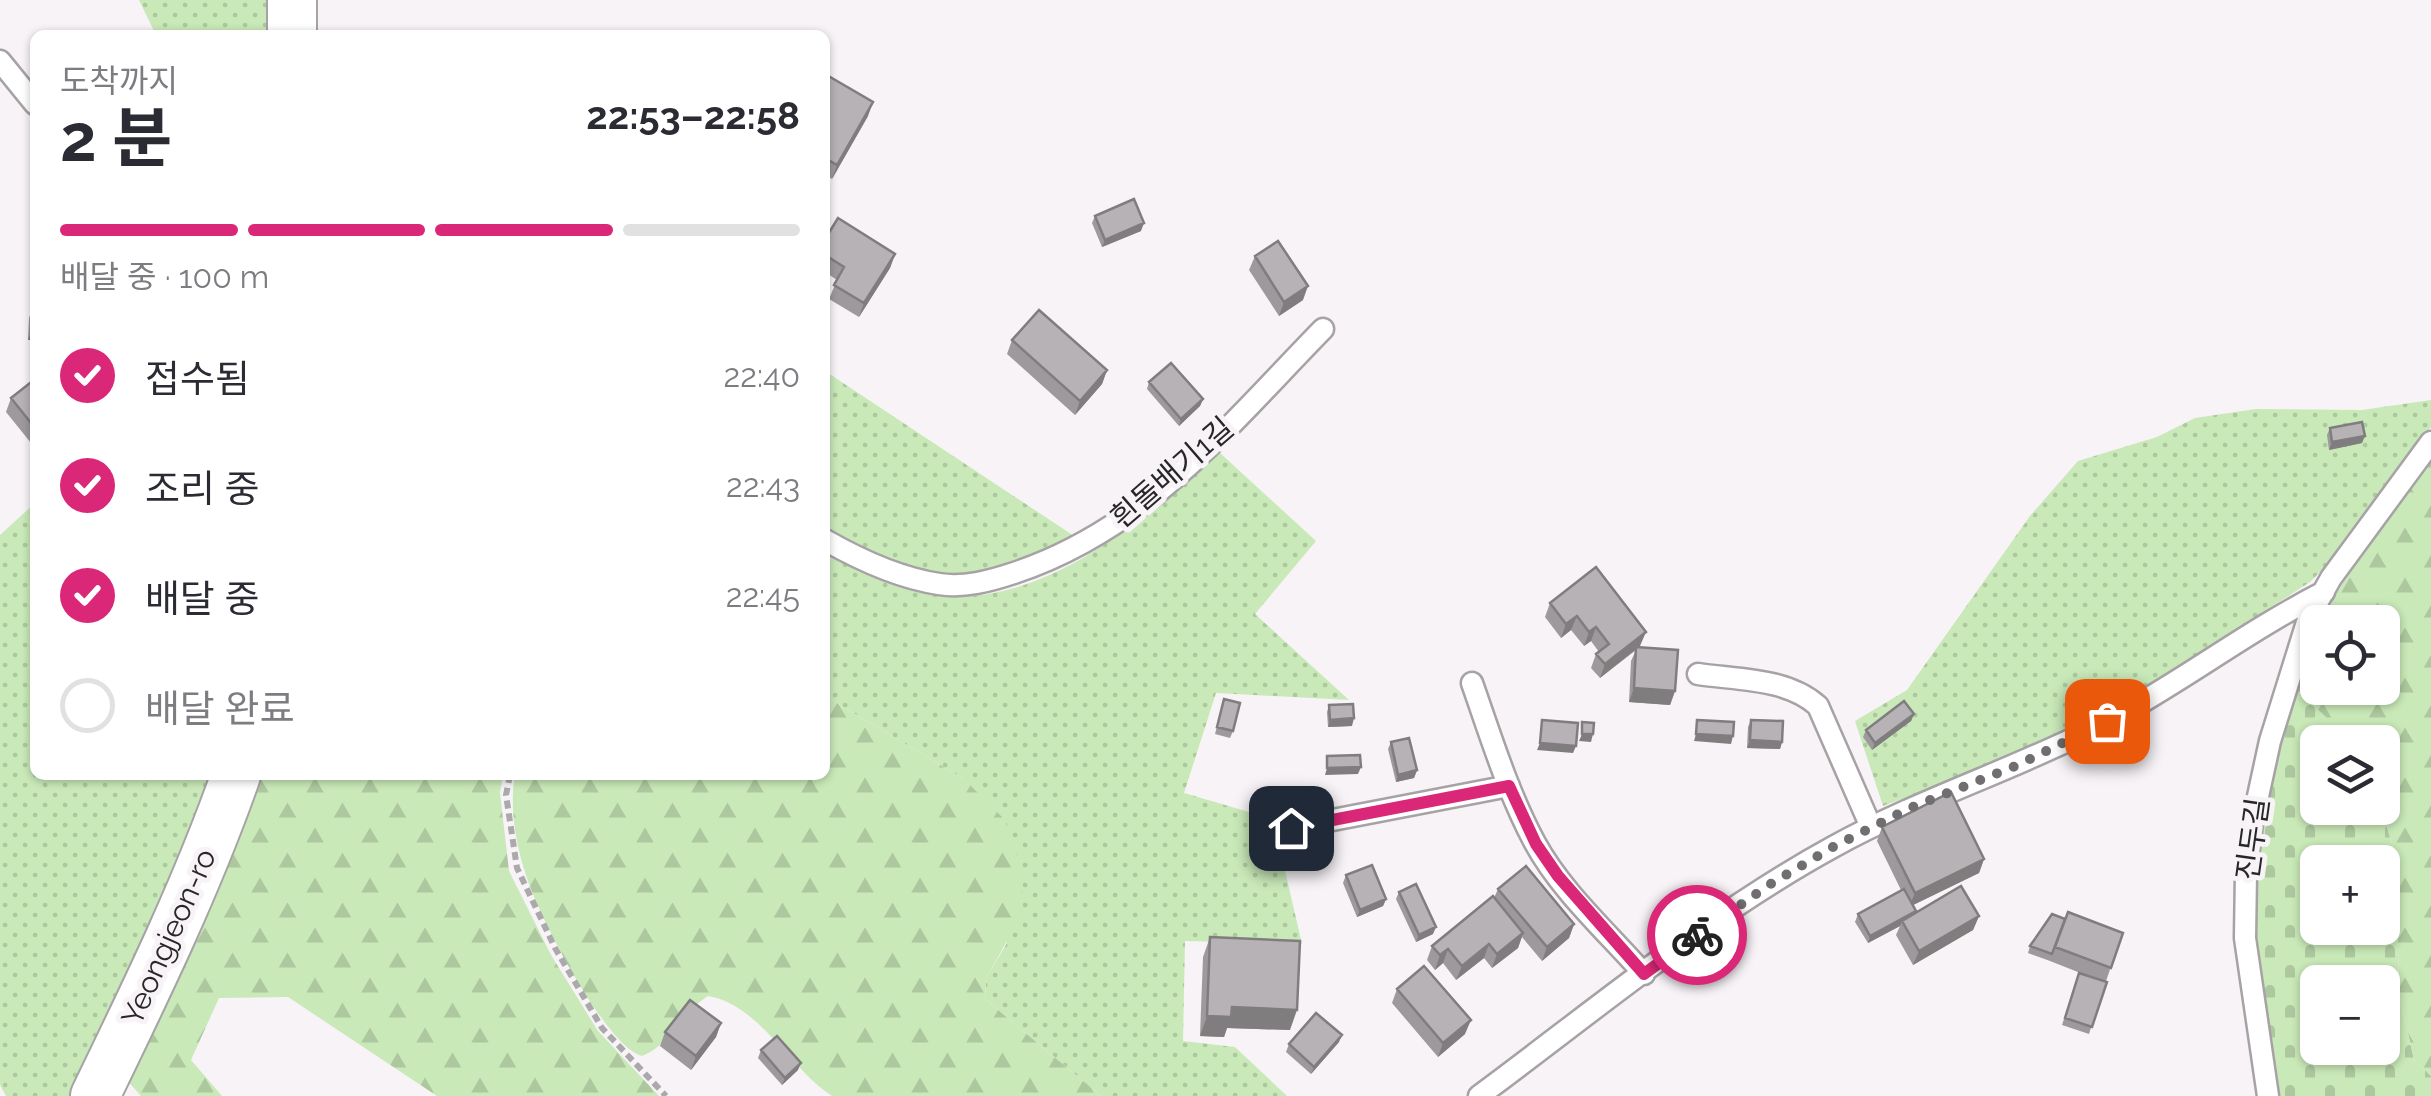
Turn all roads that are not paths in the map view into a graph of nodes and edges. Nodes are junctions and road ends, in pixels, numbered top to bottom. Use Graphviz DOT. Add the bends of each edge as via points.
graph roads {
  1 [pos="292,0"];
  2 [pos="292,30"];
  3 [pos="0,61"];
  4 [pos="30,98"];
  5 [pos="1323,330"];
  6 [pos="2431,442"];
  7 [pos="830,542"];
  8 [pos="2324,592"];
  9 [pos="1698,674"];
  10 [pos="1472,684"];
  11 [pos="234,780"];
  12 [pos="1509,786"];
  13 [pos="1871,827"];
  14 [pos="1291,828"];
  15 [pos="1644,974"];
  16 [pos="94,1096"];
  17 [pos="1479,1096"];
  18 [pos="2268,1096"];
  1 -- 2 [label="street"];
  3 -- 4 [label="lane"];
  5 -- 7 [label="lane, 흰돌배기1길" via="1144,504 1047,562 983,583 941,584 894,572"];
  6 -- 8 [label="lane, 진두길"];
  8 -- 13 [label="lane" via="2107,721"];
  8 -- 18 [label="lane, 진두길" via="2308,619 2270,741 2246,873 2245,938"];
  9 -- 13 [label="lane" via="1805,694 1818,706"];
  10 -- 12 [label="lane"];
  11 -- 16 [label="street, Yeongjeon-ro" via="178,920"];
  12 -- 14 [label="lane"];
  12 -- 15 [label="lane" via="1558,876"];
  13 -- 15 [label="lane" via="1769,885"];
  15 -- 17 [label="lane"];
}
